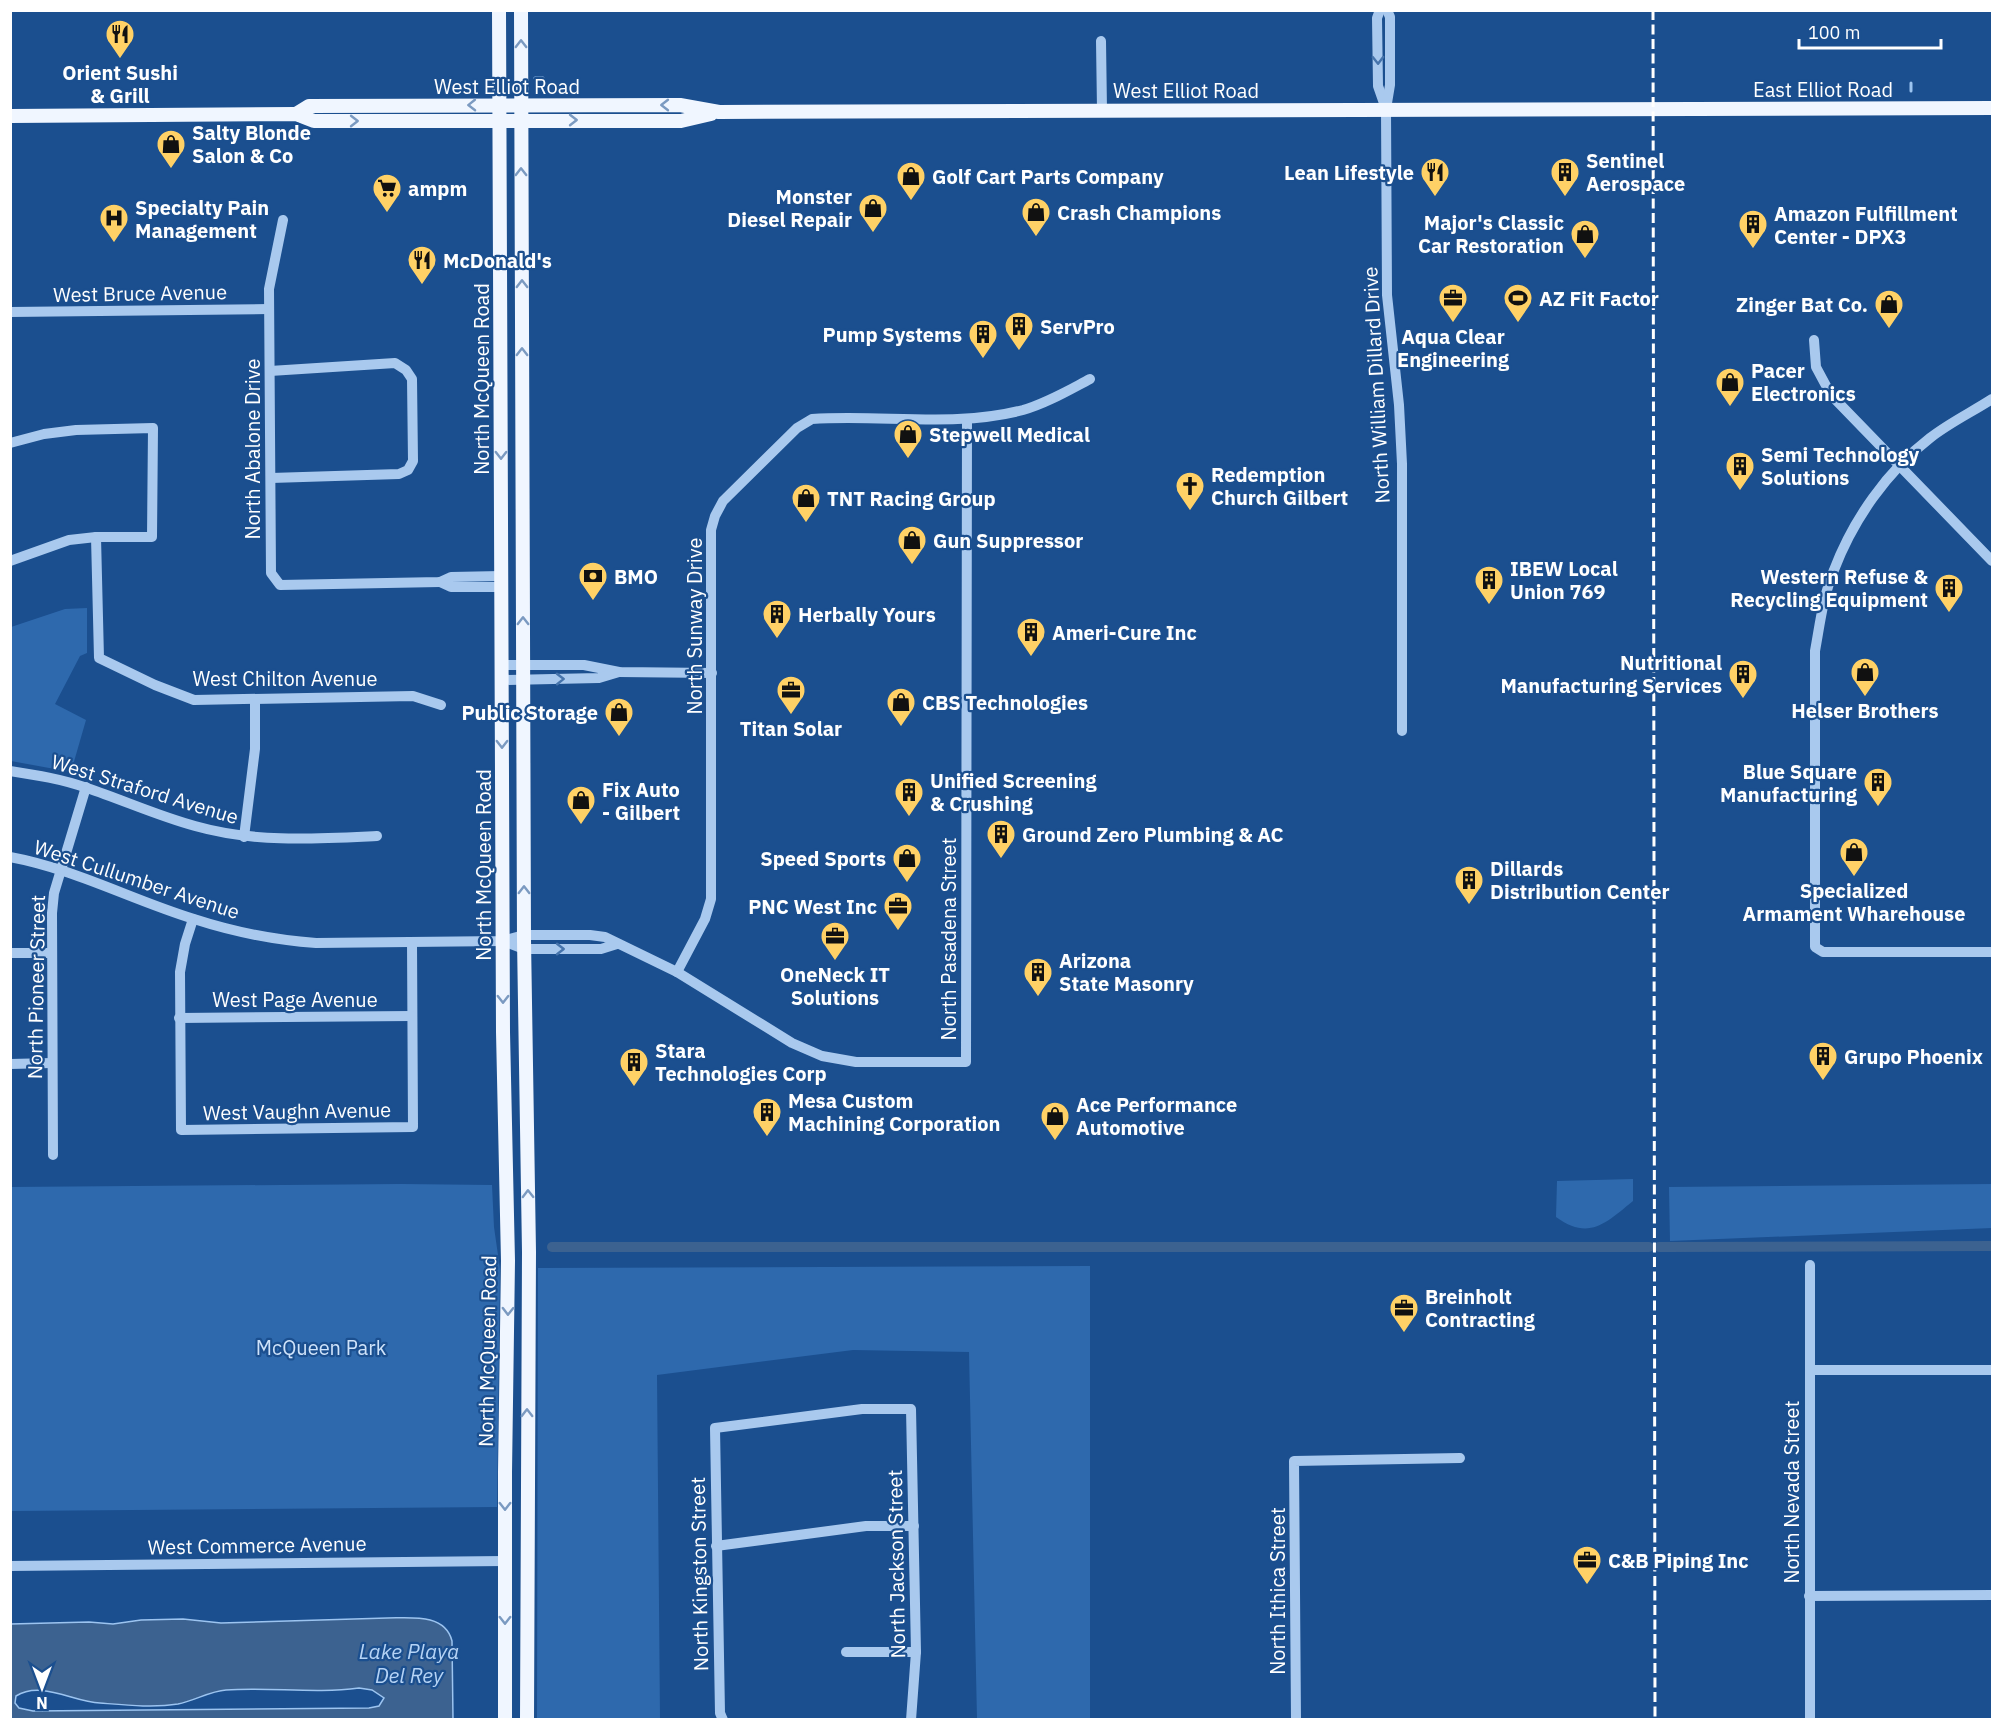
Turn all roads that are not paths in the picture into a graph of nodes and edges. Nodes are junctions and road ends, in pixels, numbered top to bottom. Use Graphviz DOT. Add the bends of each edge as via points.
graph roads {
  1 [pos="499,10"];
  2 [pos="520,10"];
  3 [pos="1380,10"];
  4 [pos="1387,10"];
  5 [pos="1101,41"];
  6 [pos="500,105"];
  7 [pos="521,105"];
  8 [pos="1992,108"];
  9 [pos="1386,109"];
  10 [pos="1653,109"];
  11 [pos="1102,110"];
  12 [pos="719,112"];
  13 [pos="296,114"];
  14 [pos="10,116"];
  15 [pos="521,120"];
  16 [pos="500,121"];
  17 [pos="283,220"];
  18 [pos="269,309"];
  19 [pos="10,312"];
  20 [pos="1814,340"];
  21 [pos="270,371"];
  22 [pos="1090,379"];
  23 [pos="500,396"];
  24 [pos="522,397"];
  25 [pos="1992,399"];
  26 [pos="967,419"];
  27 [pos="10,443"];
  28 [pos="1900,466"];
  29 [pos="271,478"];
  30 [pos="96,537"];
  31 [pos="10,561"];
  32 [pos="1992,561"];
  33 [pos="501,581"];
  34 [pos="501,665"];
  35 [pos="523,665"];
  36 [pos="619,672"];
  37 [pos="712,673"];
  38 [pos="502,680"];
  39 [pos="523,680"];
  40 [pos="255,700"];
  41 [pos="441,705"];
  42 [pos="1402,730"];
  43 [pos="10,771"];
  44 [pos="86,787"];
  45 [pos="377,836"];
  46 [pos="244,837"];
  47 [pos="10,857"];
  48 [pos="62,869"];
  49 [pos="193,919"];
  50 [pos="503,941"];
  51 [pos="412,942"];
  52 [pos="524,942"];
  53 [pos="1992,952"];
  54 [pos="10,953"];
  55 [pos="52,953"];
  56 [pos="677,972"];
  57 [pos="412,1016"];
  58 [pos="179,1018"];
  59 [pos="52,1063"];
  60 [pos="10,1064"];
  61 [pos="53,1155"];
  62 [pos="508,1252"];
  63 [pos="529,1252"];
  64 [pos="1810,1265"];
  65 [pos="1810,1370"];
  66 [pos="1992,1370"];
  67 [pos="911,1409"];
  68 [pos="1460,1458"];
  69 [pos="505,1472"];
  70 [pos="527,1472"];
  71 [pos="914,1526"];
  72 [pos="716,1546"];
  73 [pos="505,1561"];
  74 [pos="10,1566"];
  75 [pos="1992,1595"];
  76 [pos="1809,1596"];
  77 [pos="846,1652"];
  78 [pos="916,1652"];
  79 [pos="506,1719"];
  80 [pos="527,1719"];
  81 [pos="723,1719"];
  82 [pos="911,1719"];
  83 [pos="1296,1719"];
  84 [pos="1810,1719"];
  1 -- 6 [label="main road, North McQueen Road"];
  7 -- 2 [label="main road, North McQueen Road, one-way"];
  3 -- 9 [label="street, one-way" via="1378,86"];
  4 -- 9 [label="street" via="1390,85"];
  5 -- 11 [label="street"];
  6 -- 7 [label="main road, West Elliot Road"];
  6 -- 13 [label="main road, West Elliot Road, one-way" via="309,106"];
  6 -- 16 [label="main road, North McQueen Road"];
  12 -- 7 [label="main road, West Elliot Road, one-way" via="680,105"];
  7 -- 15 [label="main road, North McQueen Road"];
  8 -- 10 [label="main road, East Elliot Road"];
  9 -- 10 [label="main road, West Elliot Road"];
  9 -- 11 [label="main road, West Elliot Road"];
  9 -- 42 [label="street, North William Dillard Drive" via="1387,295 1402,464"];
  11 -- 12 [label="main road, West Elliot Road"];
  15 -- 12 [label="main road, West Elliot Road, one-way" via="681,121"];
  13 -- 14 [label="main road, West Elliot Road"];
  13 -- 16 [label="main road, West Elliot Road, one-way" via="314,121"];
  15 -- 16 [label="main road, West Elliot Road"];
  24 -- 15 [label="main road, North McQueen Road, one-way"];
  16 -- 23 [label="main road, North McQueen Road"];
  17 -- 18 [label="street, North Abalone Drive"];
  18 -- 19 [label="street, West Bruce Avenue"];
  18 -- 21 [label="street, North Abalone Drive"];
  20 -- 28 [label="street" via="1816,367 1831,395"];
  21 -- 29 [label="street, North Abalone Drive"];
  21 -- 29 [label="street" via="395,363 406,369 412,379 413,461 408,470 399,474"];
  22 -- 26 [label="street, North Sunway Drive" via="1023,410"];
  23 -- 24 [label="main road"];
  23 -- 33 [label="main road, North McQueen Road, one-way"];
  35 -- 24 [label="main road, North McQueen Road, one-way"];
  25 -- 28 [label="street" via="1930,438"];
  26 -- 37 [label="street, North Sunway Drive" via="812,419 797,428 755,469 723,501 711,530"];
  26 -- 56 [label="street, North Pasadena Street" via="966,1062 856,1062 822,1056 792,1043"];
  27 -- 30 [label="street" via="76,430 153,428 152,537"];
  28 -- 32 [label="street"];
  28 -- 53 [label="street" via="1872,499 1850,534 1821,611 1815,651 1815,947 1823,952"];
  29 -- 33 [label="street, North Abalone Drive" via="271,573 280,585 440,582 451,577 460,582"];
  30 -- 31 [label="street" via="69,540"];
  30 -- 40 [label="street, West Chilton Avenue" via="99,658 194,700"];
  33 -- 34 [label="main road, North McQueen Road"];
  34 -- 35 [label="street"];
  34 -- 38 [label="main road, North McQueen Road"];
  35 -- 36 [label="street" via="584,665"];
  35 -- 39 [label="main road, North McQueen Road"];
  36 -- 37 [label="street"];
  39 -- 36 [label="street, one-way" via="599,678"];
  37 -- 56 [label="street, North Sunway Drive" via="711,899 705,919"];
  38 -- 39 [label="street"];
  38 -- 50 [label="main road, North McQueen Road, one-way"];
  52 -- 39 [label="main road, North McQueen Road, one-way"];
  40 -- 41 [label="street, West Chilton Avenue" via="413,696"];
  40 -- 46 [label="street" via="255,749"];
  43 -- 44 [label="street, West Straford Avenue"];
  44 -- 46 [label="street, West Straford Avenue" via="195,827"];
  44 -- 48 [label="street, North Pioneer Street"];
  45 -- 46 [label="street, West Straford Avenue" via="295,840"];
  47 -- 48 [label="street, West Cullumber Avenue"];
  48 -- 49 [label="street, West Cullumber Avenue"];
  48 -- 55 [label="street, North Pioneer Street" via="54,893"];
  49 -- 51 [label="street, West Cullumber Avenue" via="290,941"];
  49 -- 58 [label="street" via="180,972"];
  50 -- 51 [label="street, West Cullumber Avenue"];
  50 -- 52 [label="street"];
  50 -- 62 [label="main road, North McQueen Road, one-way"];
  51 -- 57 [label="street"];
  52 -- 56 [label="street" via="601,949 617,944"];
  63 -- 52 [label="main road, North McQueen Road, one-way"];
  54 -- 55 [label="street"];
  55 -- 59 [label="street, North Pioneer Street"];
  57 -- 58 [label="street, West Page Avenue"];
  57 -- 58 [label="street, West Vaughn Avenue" via="413,1127 181,1130"];
  59 -- 60 [label="street"];
  59 -- 61 [label="street, North Pioneer Street"];
  62 -- 63 [label="main road"];
  62 -- 69 [label="main road, North McQueen Road, one-way"];
  70 -- 63 [label="main road, North McQueen Road, one-way"];
  64 -- 65 [label="street, North Nevada Street"];
  65 -- 66 [label="street"];
  65 -- 76 [label="street, North Nevada Street"];
  67 -- 71 [label="street, North Jackson Street"];
  67 -- 72 [label="street, North Kingston Street" via="862,1409 715,1428"];
  68 -- 83 [label="street, North Ithica Street" via="1294,1461"];
  69 -- 70 [label="main road"];
  69 -- 73 [label="main road, North McQueen Road, one-way"];
  70 -- 80 [label="main road, North McQueen Road"];
  71 -- 72 [label="street" via="866,1526"];
  71 -- 78 [label="street, North Jackson Street"];
  72 -- 81 [label="street, North Kingston Street"];
  73 -- 74 [label="street, West Commerce Avenue"];
  73 -- 79 [label="main road, North McQueen Road, one-way"];
  75 -- 76 [label="street"];
  76 -- 84 [label="street, North Nevada Street"];
  77 -- 78 [label="street"];
  78 -- 82 [label="street, North Jackson Street"];
}
